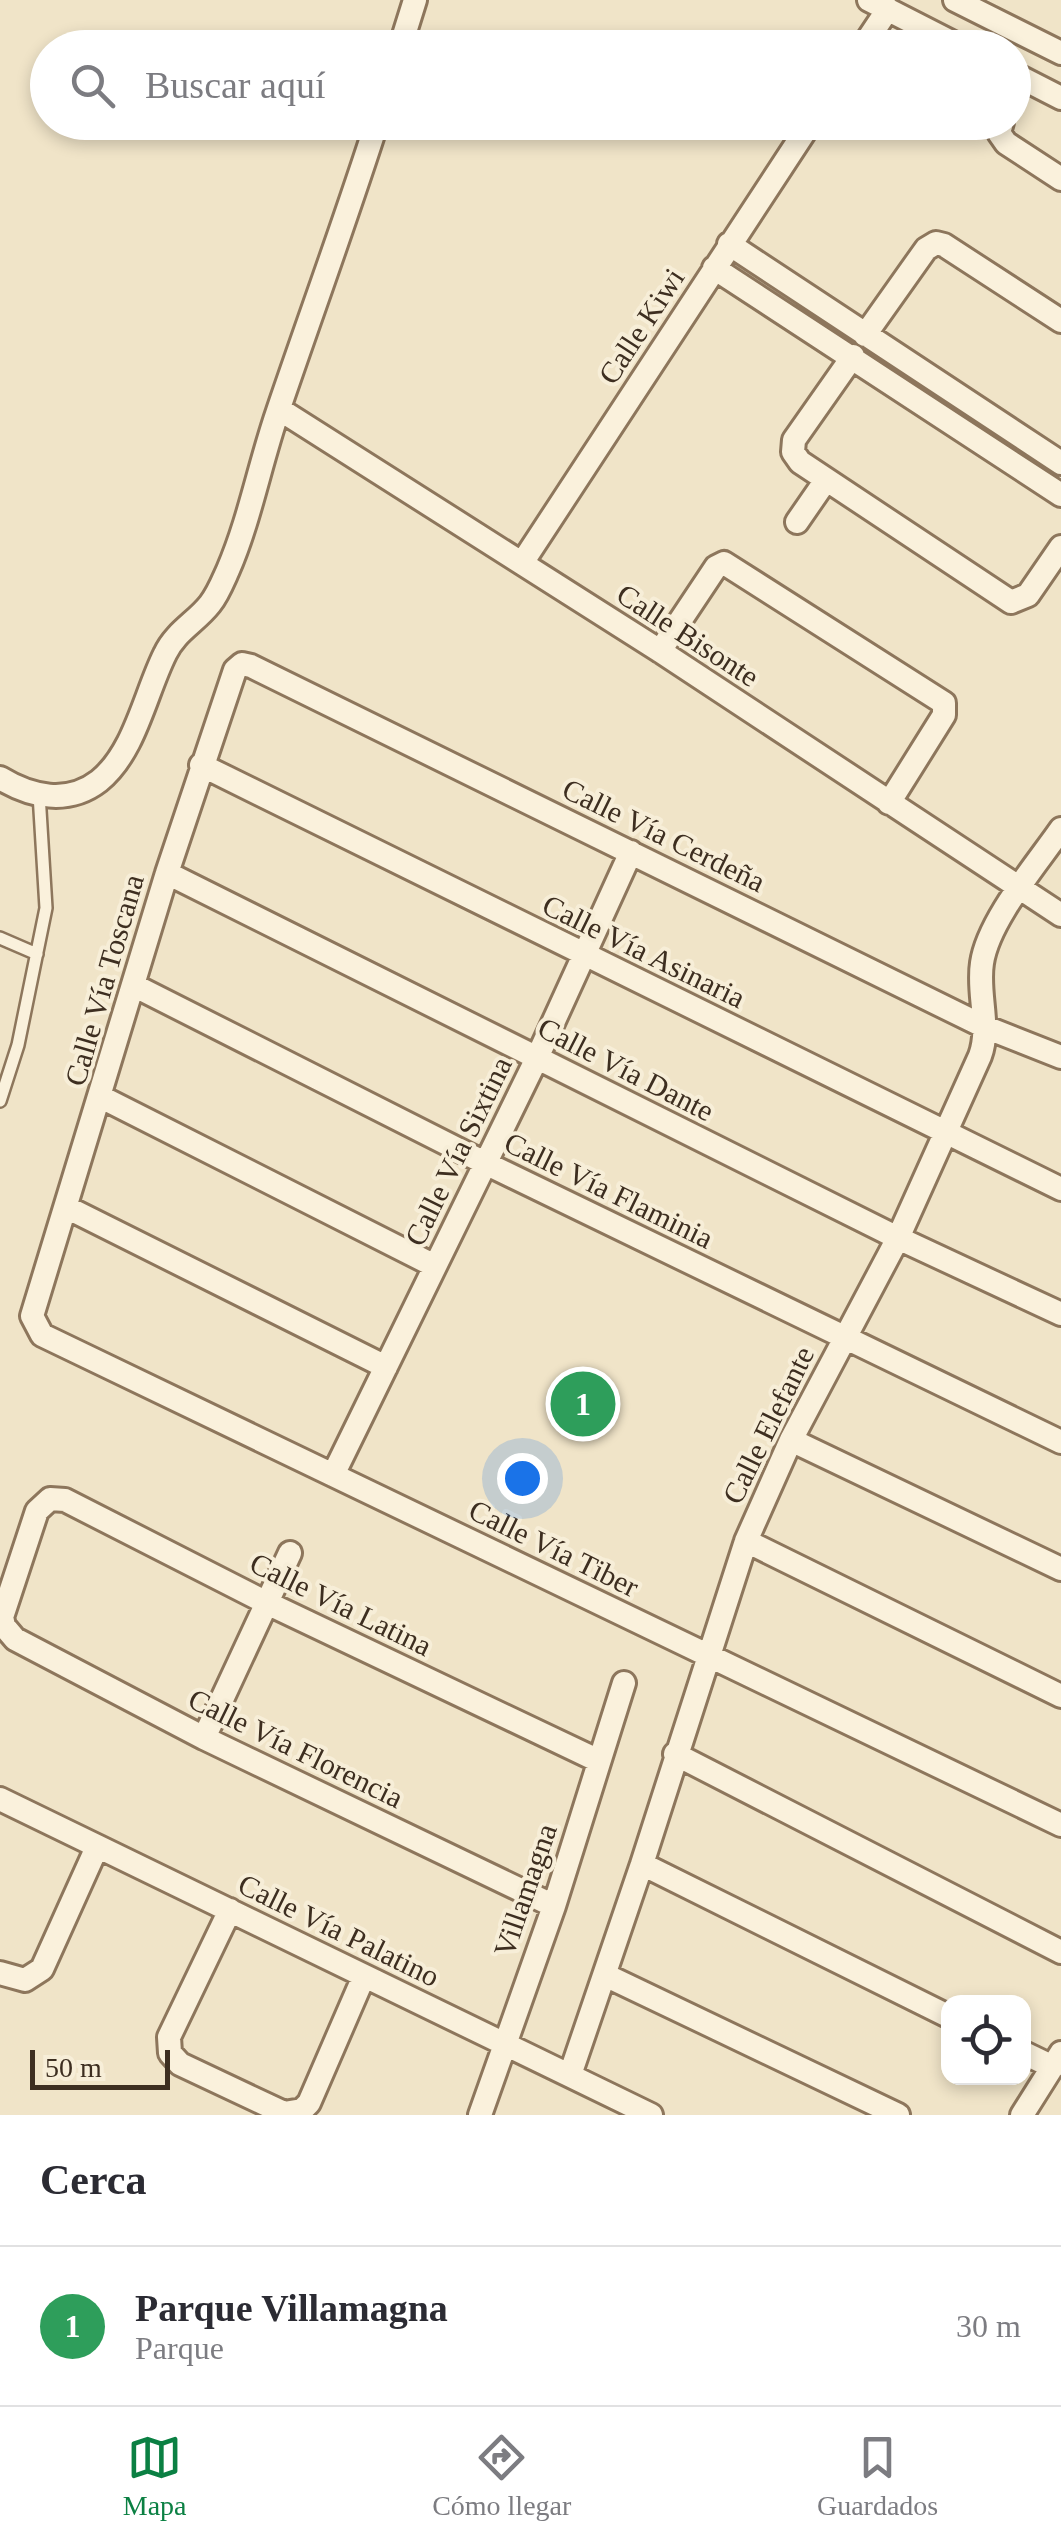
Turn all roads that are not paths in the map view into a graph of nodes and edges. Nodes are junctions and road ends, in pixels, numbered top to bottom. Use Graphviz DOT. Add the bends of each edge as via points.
graph roads {
  1 [pos="415,0"];
  2 [pos="955,0"];
  3 [pos="878,4"];
  4 [pos="406,30"];
  5 [pos="869,30"];
  6 [pos="928,30"];
  7 [pos="1015,30"];
  8 [pos="1031,38"];
  9 [pos="1061,53"];
  10 [pos="1031,88"];
  11 [pos="1061,98"];
  12 [pos="371,140"];
  13 [pos="799,140"];
  14 [pos="1004,140"];
  15 [pos="1061,179"];
  16 [pos="729,244"];
  17 [pos="714,268"];
  18 [pos="1061,321"];
  19 [pos="865,335"];
  20 [pos="853,356"];
  21 [pos="279,409"];
  22 [pos="1061,463"];
  23 [pos="826,480"];
  24 [pos="1061,496"];
  25 [pos="797,522"];
  26 [pos="1061,548"];
  27 [pos="522,563"];
  28 [pos="660,651"];
  29 [pos="242,664"];
  30 [pos="201,765"];
  31 [pos="0,778"];
  32 [pos="39,794"];
  33 [pos="890,804"];
  34 [pos="1061,828"];
  35 [pos="630,852"];
  36 [pos="167,873"];
  37 [pos="1020,890"];
  38 [pos="1061,915"];
  39 [pos="0,938"];
  40 [pos="38,954"];
  41 [pos="582,955"];
  42 [pos="135,986"];
  43 [pos="985,1027"];
  44 [pos="18,1046"];
  45 [pos="0,1047"];
  46 [pos="1061,1057"];
  47 [pos="537,1058"];
  48 [pos="102,1097"];
  49 [pos="0,1101"];
  50 [pos="946,1134"];
  51 [pos="485,1163"];
  52 [pos="1061,1189"];
  53 [pos="66,1207"];
  54 [pos="898,1238"];
  55 [pos="435,1266"];
  56 [pos="1061,1314"];
  57 [pos="32,1316"];
  58 [pos="844,1338"];
  59 [pos="386,1366"];
  60 [pos="792,1440"];
  61 [pos="1061,1442"];
  62 [pos="333,1475"];
  63 [pos="746,1541"];
  64 [pos="290,1552"];
  65 [pos="1061,1569"];
  66 [pos="267,1603"];
  67 [pos="15,1640"];
  68 [pos="707,1656"];
  69 [pos="624,1683"];
  70 [pos="1061,1696"];
  71 [pos="204,1738"];
  72 [pos="675,1754"];
  73 [pos="599,1761"];
  74 [pos="0,1799"];
  75 [pos="1061,1825"];
  76 [pos="97,1847"];
  77 [pos="642,1864"];
  78 [pos="554,1906"];
  79 [pos="230,1910"];
  80 [pos="1061,1952"];
  81 [pos="0,1973"];
  82 [pos="606,1975"];
  83 [pos="364,1976"];
  84 [pos="941,2013"];
  85 [pos="504,2043"];
  86 [pos="1031,2054"];
  87 [pos="1057,2060"];
  88 [pos="570,2074"];
  89 [pos="480,2115"];
  90 [pos="652,2115"];
  91 [pos="898,2115"];
  92 [pos="1022,2115"];
  1 -- 4 [label="street"];
  2 -- 7 [label="street"];
  3 -- 5 [label="street"];
  3 -- 6 [label="street"];
  8 -- 9 [label="street"];
  10 -- 11 [label="street"];
  12 -- 21 [label="street"];
  13 -- 16 [label="street, Calle Kiwi"];
  14 -- 15 [label="street"];
  16 -- 17 [label="street, Calle Kiwi"];
  16 -- 19 [label="street"];
  17 -- 20 [label="street"];
  17 -- 27 [label="street, Calle Kiwi"];
  18 -- 19 [label="street" via="936,243"];
  19 -- 22 [label="street"];
  20 -- 23 [label="street" via="794,440 792,452"];
  20 -- 24 [label="street"];
  21 -- 27 [label="street, Calle Bisonte"];
  21 -- 32 [label="street" via="230,567 210,605 166,650 112,768 68,796"];
  23 -- 25 [label="street"];
  23 -- 26 [label="street" via="1011,602 1024,599"];
  27 -- 28 [label="street, Calle Bisonte"];
  28 -- 33 [label="street, Calle Bisonte"];
  28 -- 33 [label="street" via="724,562 944,703 944,714"];
  29 -- 30 [label="street, Calle Vía Toscana"];
  29 -- 35 [label="street, Calle Vía Cerdeña"];
  30 -- 36 [label="street, Calle Vía Toscana"];
  30 -- 41 [label="street, Calle Vía Asinaria"];
  31 -- 32 [label="street"];
  32 -- 40 [label="lane" via="46,908"];
  33 -- 37 [label="street, Calle Bisonte"];
  34 -- 37 [label="street, Calle Elefante"];
  35 -- 41 [label="street, Calle Vía Sixtina"];
  35 -- 43 [label="street, Calle Vía Cerdeña"];
  36 -- 42 [label="street, Calle Vía Toscana"];
  36 -- 47 [label="street, Calle Vía Dante"];
  37 -- 38 [label="street, Calle Bisonte"];
  37 -- 43 [label="street, Calle Elefante" via="986,941 980,984"];
  39 -- 40 [label="lane"];
  40 -- 44 [label="lane"];
  41 -- 47 [label="street, Calle Vía Sixtina"];
  41 -- 50 [label="street, Calle Vía Asinaria"];
  42 -- 48 [label="street, Calle Vía Toscana"];
  42 -- 51 [label="street, Calle Vía Flaminia"];
  43 -- 46 [label="street, Calle Vía Cerdeña"];
  43 -- 50 [label="street, Calle Elefante" via="980,1056"];
  44 -- 45 [label="lane"];
  44 -- 49 [label="lane"];
  47 -- 51 [label="street, Calle Vía Sixtina"];
  47 -- 54 [label="street, Calle Vía Dante"];
  48 -- 53 [label="street, Calle Vía Toscana"];
  48 -- 55 [label="street"];
  50 -- 52 [label="street, Calle Vía Asinaria"];
  50 -- 54 [label="street, Calle Elefante"];
  51 -- 55 [label="street, Calle Vía Sixtina"];
  51 -- 58 [label="street, Calle Vía Flaminia"];
  53 -- 57 [label="street, Calle Vía Toscana"];
  53 -- 59 [label="street"];
  54 -- 56 [label="street, Calle Vía Dante"];
  54 -- 58 [label="street, Calle Elefante"];
  55 -- 59 [label="street, Calle Vía Sixtina"];
  57 -- 62 [label="street, Calle Vía Tiber" via="42,1335"];
  58 -- 60 [label="street, Calle Elefante"];
  58 -- 61 [label="street, Calle Vía Flaminia"];
  59 -- 62 [label="street, Calle Vía Sixtina"];
  60 -- 63 [label="street, Calle Elefante"];
  60 -- 65 [label="street"];
  62 -- 68 [label="street, Calle Vía Tiber"];
  63 -- 68 [label="street, Calle Elefante"];
  63 -- 70 [label="street"];
  64 -- 66 [label="street"];
  66 -- 67 [label="street, Calle Vía Latina" via="58,1498 37,1512 4,1607 4,1626"];
  66 -- 71 [label="street"];
  66 -- 73 [label="street, Calle Vía Latina"];
  67 -- 71 [label="street, Calle Vía Florencia"];
  68 -- 72 [label="street, Calle Elefante"];
  68 -- 75 [label="street, Calle Vía Tiber"];
  69 -- 73 [label="street, Villamagna"];
  71 -- 78 [label="street, Calle Vía Florencia"];
  72 -- 77 [label="street, Calle Elefante"];
  72 -- 80 [label="street"];
  73 -- 78 [label="street, Villamagna"];
  74 -- 76 [label="street, Calle Vía Palatino"];
  76 -- 79 [label="street, Calle Vía Palatino"];
  76 -- 81 [label="street" via="42,1969 25,1980"];
  77 -- 82 [label="street, Calle Elefante"];
  77 -- 84 [label="street"];
  78 -- 85 [label="street, Villamagna"];
  79 -- 83 [label="street, Calle Vía Palatino"];
  79 -- 83 [label="street" via="170,2037 170,2053 180,2064 284,2113 302,2110"];
  82 -- 88 [label="street, Calle Elefante"];
  82 -- 91 [label="street"];
  83 -- 85 [label="street, Calle Vía Palatino"];
  85 -- 88 [label="street, Calle Vía Palatino"];
  85 -- 89 [label="street, Villamagna"];
  86 -- 87 [label="street"];
  87 -- 92 [label="street"];
  88 -- 90 [label="street, Calle Vía Palatino"];
}
